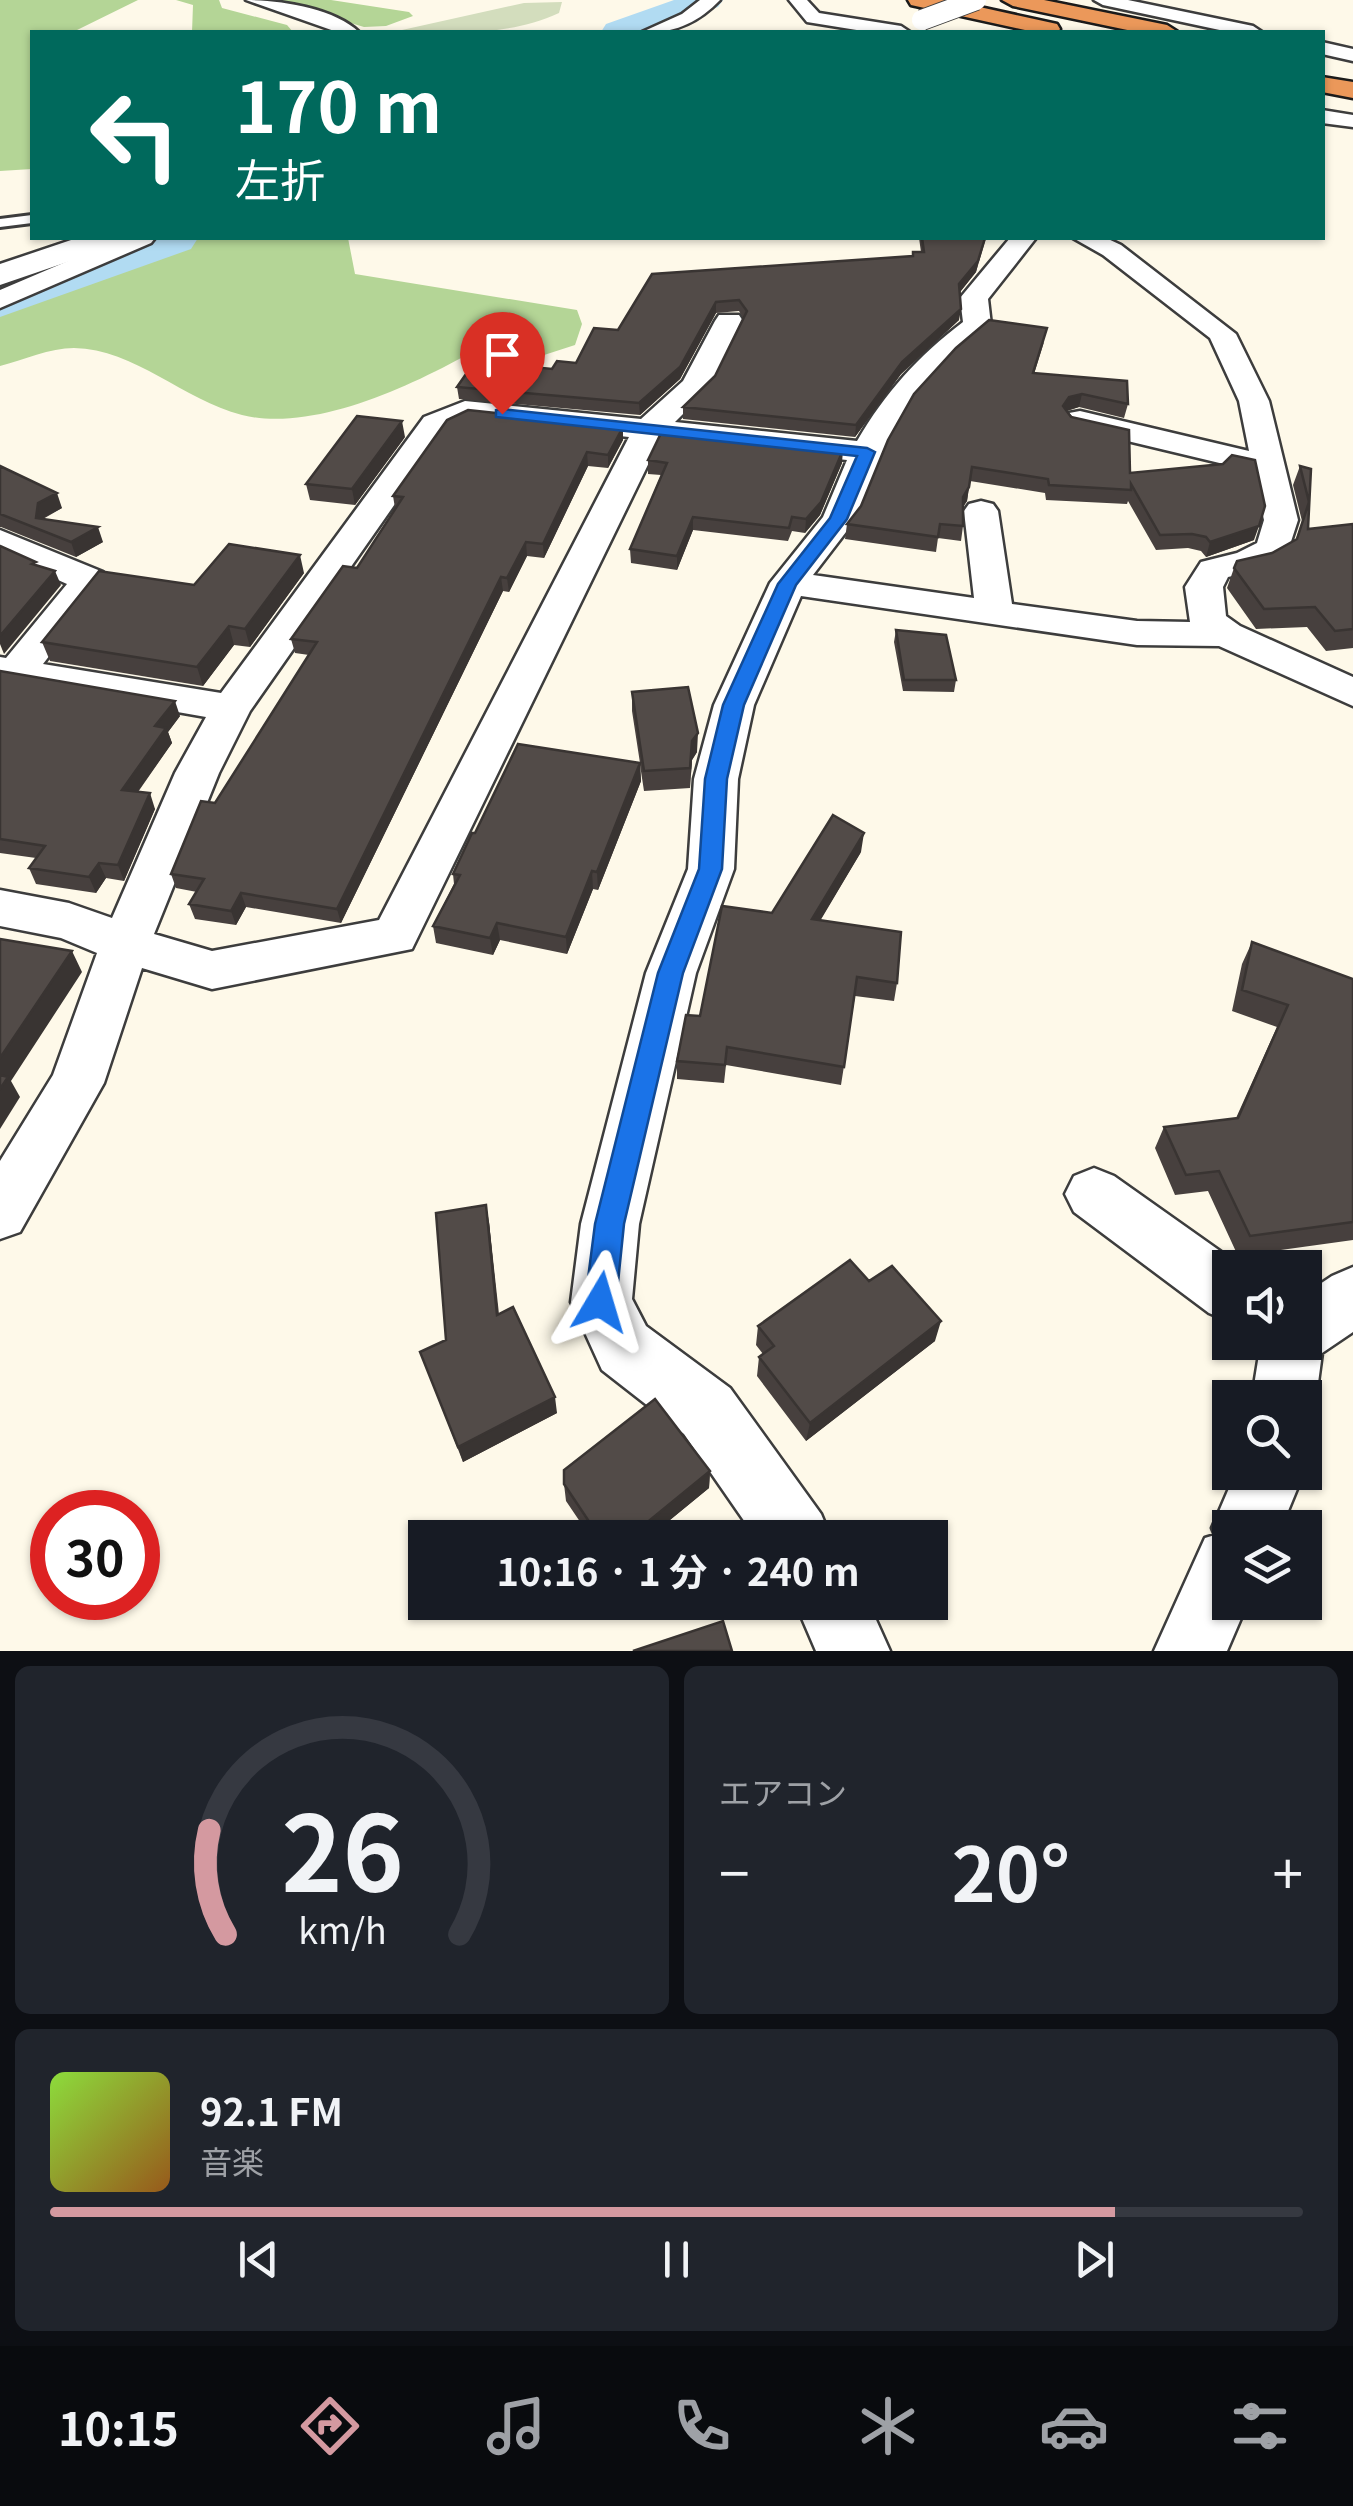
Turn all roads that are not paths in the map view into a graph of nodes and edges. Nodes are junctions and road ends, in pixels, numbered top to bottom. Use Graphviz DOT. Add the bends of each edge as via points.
graph roads {
  1 [pos="255,0"];
  2 [pos="711,0"];
  3 [pos="798,0"];
  4 [pos="976,0"];
  5 [pos="1013,0"];
  6 [pos="1103,0"];
  7 [pos="923,17"];
  8 [pos="346,30"];
  9 [pos="656,30"];
  10 [pos="888,30"];
  11 [pos="1047,30"];
  12 [pos="1156,30"];
  13 [pos="1244,30"];
  14 [pos="1325,49"];
  15 [pos="1353,56"];
  16 [pos="1325,64"];
  17 [pos="1353,69"];
  18 [pos="1325,85"];
  19 [pos="1353,90"];
  20 [pos="1325,116"];
  21 [pos="1353,121"];
  22 [pos="30,219"];
  23 [pos="0,223"];
  24 [pos="100,240"];
  25 [pos="137,240"];
  26 [pos="1021,240"];
  27 [pos="1090,240"];
  28 [pos="0,275"];
  29 [pos="0,300"];
  30 [pos="729,321"];
  31 [pos="1080,420"];
  32 [pos="649,428"];
  33 [pos="867,452"];
  34 [pos="1268,464"];
  35 [pos="981,511"];
  36 [pos="0,541"];
  37 [pos="788,584"];
  38 [pos="994,610"];
  39 [pos="1226,634"];
  40 [pos="8,670"];
  41 [pos="1353,693"];
  42 [pos="231,708"];
  43 [pos="0,908"];
  44 [pos="125,944"];
  45 [pos="1094,1194"];
  46 [pos="0,1213"];
  47 [pos="1212,1280"];
  48 [pos="1353,1296"];
  49 [pos="1322,1318"];
  50 [pos="784,1520"];
  51 [pos="1212,1603"];
  52 [pos="839,1620"];
  53 [pos="854,1651"];
  54 [pos="1190,1651"];
  1 -- 8 [label="street"];
  2 -- 9 [label="street"];
  3 -- 10 [label="street" via="813,18"];
  4 -- 7 [label="street, bridge"];
  5 -- 12 [label="highway"];
  6 -- 13 [label="street"];
  7 -- 11 [label="highway"];
  14 -- 15 [label="street"];
  16 -- 17 [label="highway"];
  18 -- 19 [label="highway"];
  20 -- 21 [label="street"];
  22 -- 23 [label="lane"];
  24 -- 28 [label="street"];
  25 -- 29 [label="street"];
  26 -- 33 [label="street" via="974,298 977,325 896,402"];
  27 -- 34 [label="street" via="1222,334 1254,401"];
  30 -- 32 [label="street" via="696,386"];
  31 -- 34 [label="street"];
  32 -- 33 [label="street"];
  32 -- 42 [label="street" via="466,410 435,424"];
  32 -- 44 [label="street" via="396,936 212,970"];
  33 -- 37 [label="street" via="838,519"];
  34 -- 39 [label="street" via="1280,520 1273,549 1214,570 1204,587 1208,620"];
  35 -- 38 [label="street"];
  36 -- 40 [label="street" via="90,580"];
  37 -- 38 [label="street"];
  37 -- 50 [label="street" via="734,705 716,779 711,869 671,973 610,1224 600,1302 624,1348 708,1410"];
  38 -- 39 [label="street" via="1137,633"];
  39 -- 41 [label="street"];
  40 -- 42 [label="street"];
  42 -- 44 [label="street"];
  43 -- 44 [label="street" via="70,921"];
  44 -- 46 [label="street" via="77,1083"];
  45 -- 47 [label="street"];
  48 -- 49 [label="street"];
  51 -- 54 [label="street"];
  52 -- 53 [label="street"];
}
